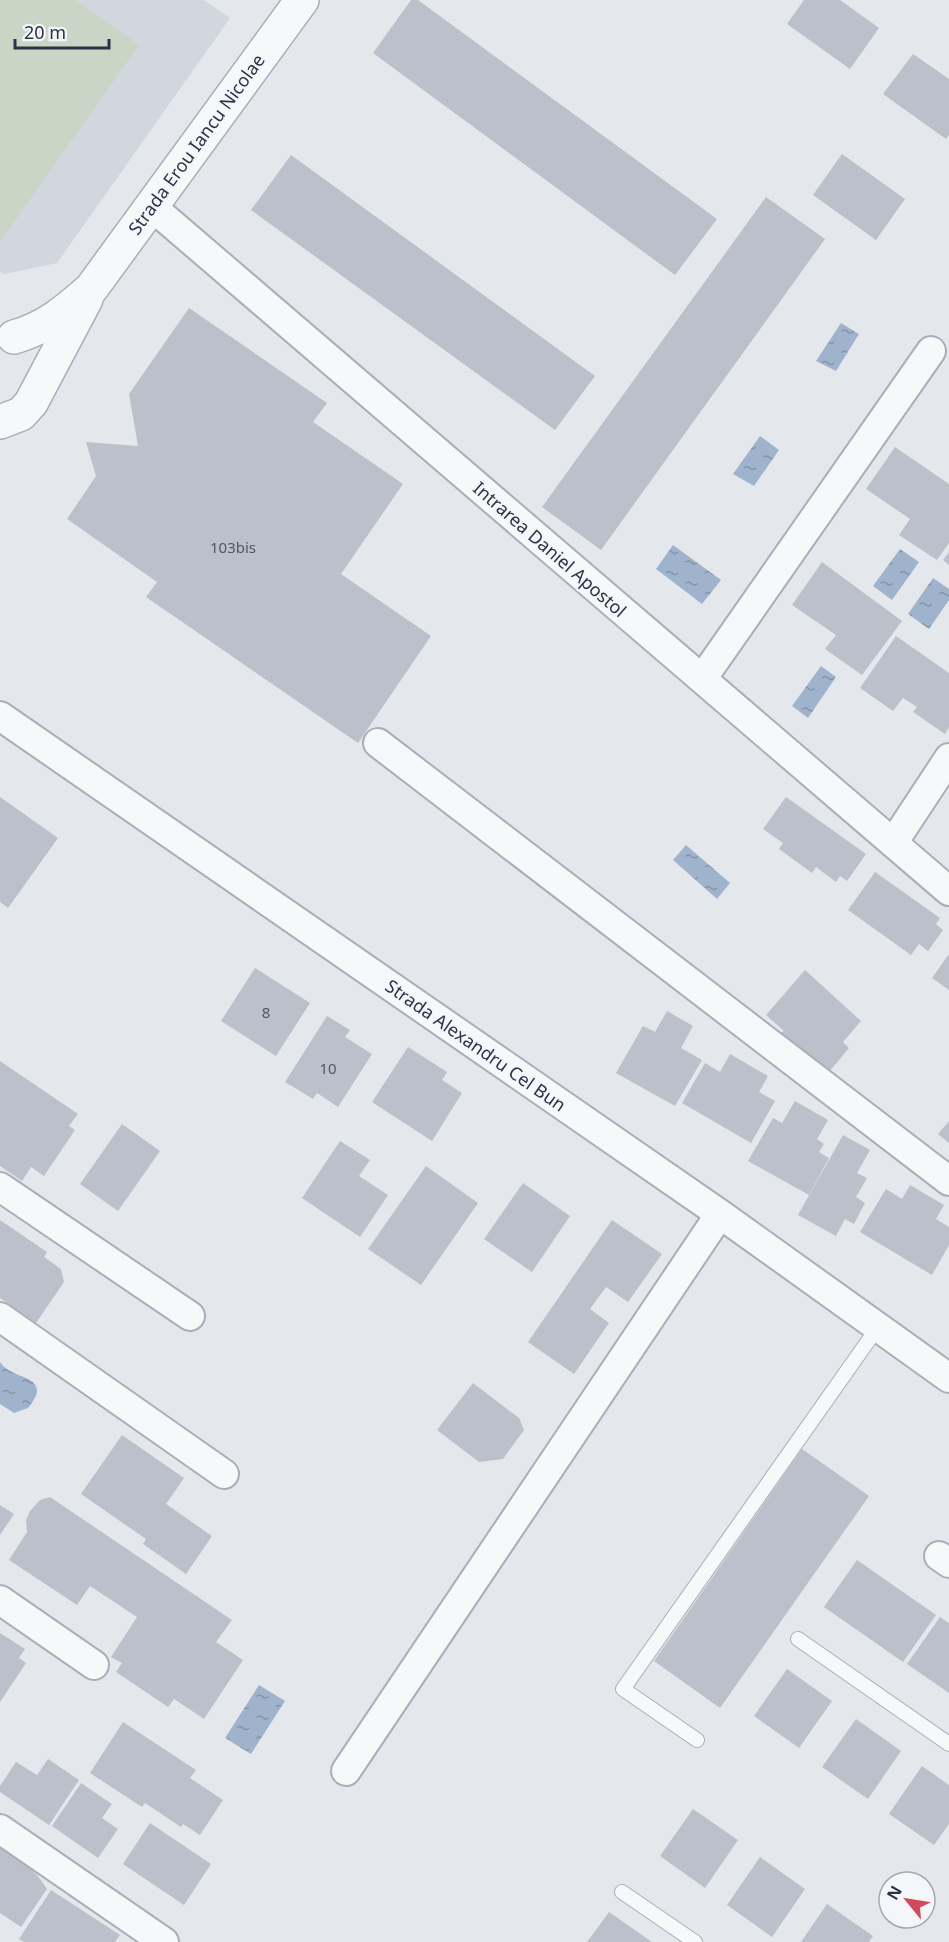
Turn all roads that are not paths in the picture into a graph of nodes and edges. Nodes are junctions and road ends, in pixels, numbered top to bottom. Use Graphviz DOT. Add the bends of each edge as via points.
graph roads {
  1 [pos="302,0"];
  2 [pos="151,206"];
  3 [pos="91,289"];
  4 [pos="7,335"];
  5 [pos="931,351"];
  6 [pos="38,389"];
  7 [pos="3,425"];
  8 [pos="702,679"];
  9 [pos="0,716"];
  10 [pos="378,742"];
  11 [pos="949,758"];
  12 [pos="893,843"];
  13 [pos="949,891"];
  14 [pos="949,1181"];
  15 [pos="0,1187"];
  16 [pos="720,1214"];
  17 [pos="190,1316"];
  18 [pos="0,1317"];
  19 [pos="878,1327"];
  20 [pos="949,1378"];
  21 [pos="224,1474"];
  22 [pos="0,1600"];
  23 [pos="798,1639"];
  24 [pos="94,1665"];
  25 [pos="697,1740"];
  26 [pos="949,1744"];
  27 [pos="346,1771"];
  28 [pos="0,1829"];
  29 [pos="622,1892"];
  30 [pos="164,1942"];
  31 [pos="695,1942"];
  1 -- 2 [label="street, Strada Erou Iancu Nicolae"];
  2 -- 3 [label="street, Strada Erou Iancu Nicolae"];
  2 -- 8 [label="street, Intrarea Daniel Apostol"];
  3 -- 4 [label="street, Strada Erou Iancu Nicolae" via="58,318 34,331"];
  3 -- 6 [label="street, Strada Erou Iancu Nicolae"];
  4 -- 6 [label="street, Strada Erou Iancu Nicolae" via="26,346 35,359"];
  5 -- 8 [label="street"];
  6 -- 7 [label="street, Strada Erou Iancu Nicolae" via="21,414"];
  8 -- 12 [label="street, Intrarea Daniel Apostol"];
  9 -- 16 [label="street, Strada Alexandru Cel Bun"];
  10 -- 14 [label="street"];
  11 -- 12 [label="street"];
  12 -- 13 [label="street, Intrarea Daniel Apostol"];
  15 -- 17 [label="street"];
  16 -- 19 [label="street, Strada Alexandru Cel Bun"];
  16 -- 27 [label="street"];
  18 -- 21 [label="street"];
  19 -- 20 [label="street, Strada Alexandru Cel Bun"];
  19 -- 25 [label="lane" via="623,1689"];
  22 -- 24 [label="street"];
  23 -- 26 [label="lane"];
  28 -- 30 [label="street"];
  29 -- 31 [label="lane"];
}
